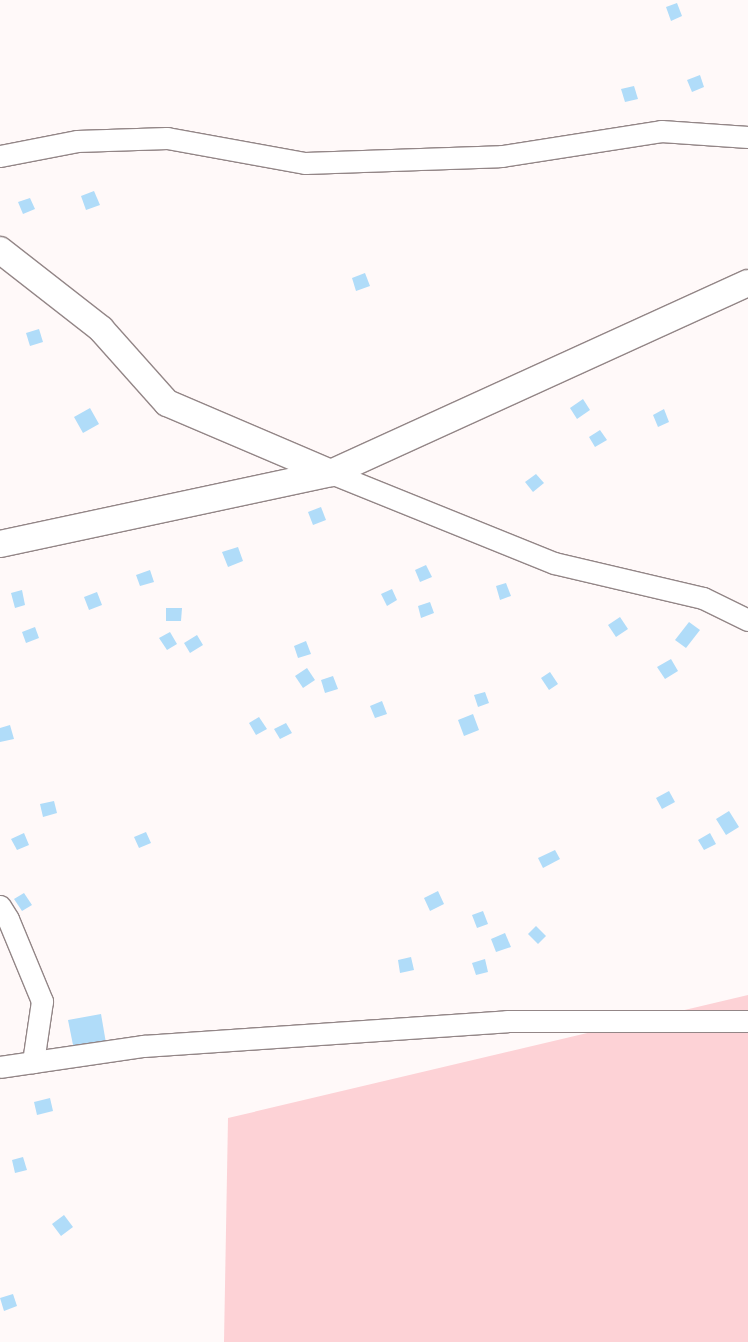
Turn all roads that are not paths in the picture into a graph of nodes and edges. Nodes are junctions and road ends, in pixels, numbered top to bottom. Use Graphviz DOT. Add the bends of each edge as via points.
graph roads {
  1 [pos="748,137"];
  2 [pos="0,156"];
  3 [pos="0,250"];
  4 [pos="748,283"];
  5 [pos="331,473"];
  6 [pos="0,544"];
  7 [pos="748,620"];
  8 [pos="0,906"];
  9 [pos="748,1021"];
  10 [pos="34,1062"];
  11 [pos="0,1067"];
  1 -- 2 [label="street" via="661,131 502,156 305,163 167,138 77,141"];
  3 -- 5 [label="street" via="101,329 167,403"];
  4 -- 5 [label="street"];
  5 -- 6 [label="street"];
  5 -- 7 [label="street" via="554,563 702,598"];
  8 -- 10 [label="street" via="42,1001"];
  9 -- 10 [label="street" via="507,1021 143,1046"];
  10 -- 11 [label="street"];
}
